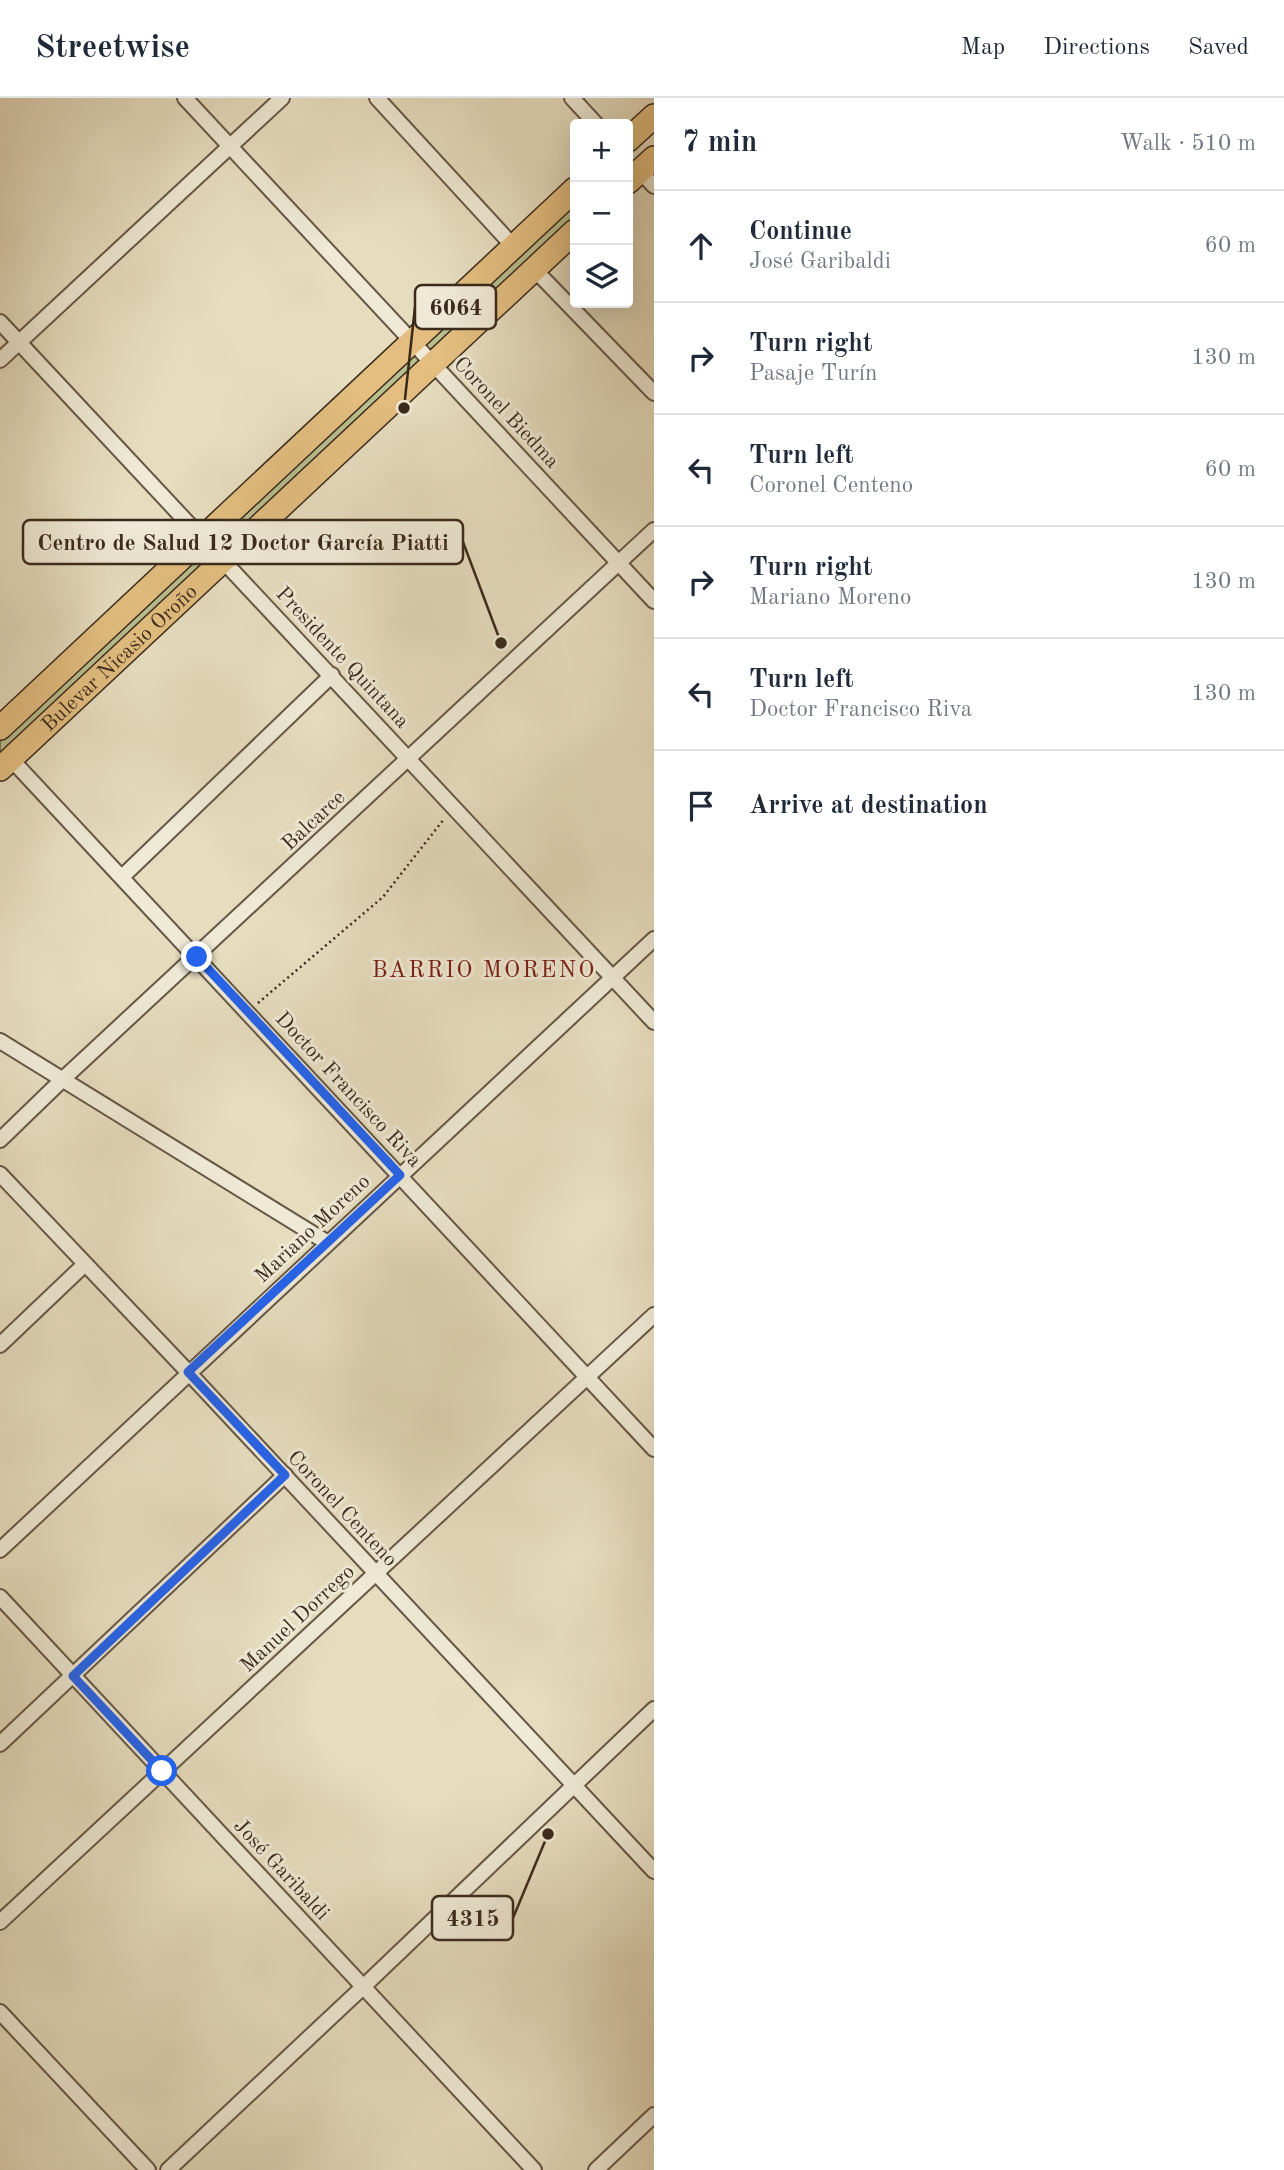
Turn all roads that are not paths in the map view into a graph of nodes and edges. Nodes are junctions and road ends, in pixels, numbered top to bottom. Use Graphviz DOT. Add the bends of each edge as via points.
graph roads {
  1 [pos="185,98"];
  2 [pos="282,98"];
  3 [pos="377,98"];
  4 [pos="572,98"];
  5 [pos="654,116"];
  6 [pos="591,119"];
  7 [pos="633,135"];
  8 [pos="230,146"];
  9 [pos="570,194"];
  10 [pos="570,236"];
  11 [pos="513,247"];
  12 [pos="534,269"];
  13 [pos="0,322"];
  14 [pos="19,342"];
  15 [pos="413,342"];
  16 [pos="0,360"];
  17 [pos="433,364"];
  18 [pos="654,393"];
  19 [pos="654,530"];
  20 [pos="203,538"];
  21 [pos="223,560"];
  22 [pos="618,562"];
  23 [pos="654,601"];
  24 [pos="332,675"];
  25 [pos="0,728"];
  26 [pos="410,758"];
  27 [pos="6,764"];
  28 [pos="122,877"];
  29 [pos="654,939"];
  30 [pos="197,957"];
  31 [pos="613,977"];
  32 [pos="654,1022"];
  33 [pos="0,1041"];
  34 [pos="62,1080"];
  35 [pos="0,1140"];
  36 [pos="0,1174"];
  37 [pos="400,1175"];
  38 [pos="328,1243"];
  39 [pos="84,1265"];
  40 [pos="654,1315"];
  41 [pos="0,1345"];
  42 [pos="188,1372"];
  43 [pos="588,1378"];
  44 [pos="654,1449"];
  45 [pos="285,1475"];
  46 [pos="0,1550"];
  47 [pos="376,1573"];
  48 [pos="0,1597"];
  49 [pos="73,1676"];
  50 [pos="654,1709"];
  51 [pos="0,1744"];
  52 [pos="162,1771"];
  53 [pos="572,1784"];
  54 [pos="654,1871"];
  55 [pos="0,1922"];
  56 [pos="363,1987"];
  57 [pos="0,2012"];
  58 [pos="654,2115"];
  59 [pos="148,2170"];
  60 [pos="167,2170"];
  61 [pos="534,2170"];
  62 [pos="596,2170"];
  1 -- 8 [label="street, Coronel Biedma"];
  2 -- 8 [label="street"];
  3 -- 11 [label="street"];
  4 -- 6 [label="street"];
  5 -- 7 [label="main road"];
  8 -- 14 [label="street"];
  8 -- 15 [label="street, Coronel Biedma"];
  9 -- 11 [label="main road, Bulevar Nicasio Oroño"];
  10 -- 12 [label="main road, Bulevar Nicasio Oroño"];
  11 -- 15 [label="main road, Bulevar Nicasio Oroño"];
  12 -- 17 [label="main road, Bulevar Nicasio Oroño"];
  12 -- 18 [label="street"];
  13 -- 14 [label="street, Presidente Quintana"];
  14 -- 16 [label="street"];
  14 -- 20 [label="street, Presidente Quintana"];
  15 -- 17 [label="street, Coronel Biedma"];
  15 -- 20 [label="main road, Bulevar Nicasio Oroño"];
  17 -- 21 [label="main road, Bulevar Nicasio Oroño"];
  17 -- 22 [label="street, Coronel Biedma"];
  19 -- 22 [label="street, Balcarce"];
  20 -- 21 [label="street, Presidente Quintana"];
  20 -- 25 [label="main road, Bulevar Nicasio Oroño"];
  21 -- 24 [label="street, Presidente Quintana"];
  21 -- 27 [label="main road, Bulevar Nicasio Oroño"];
  22 -- 23 [label="street, Coronel Biedma"];
  22 -- 26 [label="street, Balcarce"];
  24 -- 26 [label="street, Presidente Quintana"];
  24 -- 28 [label="street"];
  26 -- 30 [label="street, Balcarce"];
  26 -- 31 [label="street, Presidente Quintana"];
  27 -- 28 [label="street, Doctor Francisco Riva"];
  28 -- 30 [label="street, Doctor Francisco Riva"];
  29 -- 31 [label="street, Mariano Moreno"];
  30 -- 34 [label="street, Balcarce"];
  30 -- 37 [label="street, Doctor Francisco Riva"];
  31 -- 32 [label="street, Presidente Quintana"];
  31 -- 37 [label="street, Mariano Moreno"];
  33 -- 34 [label="street"];
  34 -- 35 [label="street, Balcarce"];
  34 -- 38 [label="street"];
  36 -- 39 [label="street, Coronel Centeno"];
  37 -- 38 [label="street, Mariano Moreno"];
  37 -- 43 [label="street, Doctor Francisco Riva"];
  38 -- 42 [label="street, Mariano Moreno"];
  39 -- 41 [label="street"];
  39 -- 42 [label="street, Coronel Centeno"];
  40 -- 43 [label="street, Manuel Dorrego"];
  42 -- 45 [label="street, Coronel Centeno"];
  42 -- 46 [label="street, Mariano Moreno"];
  43 -- 44 [label="street, Doctor Francisco Riva"];
  43 -- 47 [label="street, Manuel Dorrego"];
  45 -- 47 [label="street, Coronel Centeno"];
  45 -- 49 [label="street"];
  47 -- 52 [label="street, Manuel Dorrego"];
  47 -- 53 [label="street, Coronel Centeno"];
  48 -- 49 [label="street, José Garibaldi"];
  49 -- 51 [label="street"];
  49 -- 52 [label="street, José Garibaldi"];
  50 -- 53 [label="street"];
  52 -- 55 [label="street, Manuel Dorrego"];
  52 -- 56 [label="street, José Garibaldi"];
  53 -- 54 [label="street, Coronel Centeno"];
  53 -- 56 [label="street"];
  56 -- 60 [label="street"];
  56 -- 61 [label="street, José Garibaldi"];
  57 -- 59 [label="street"];
  58 -- 62 [label="street"];
}
